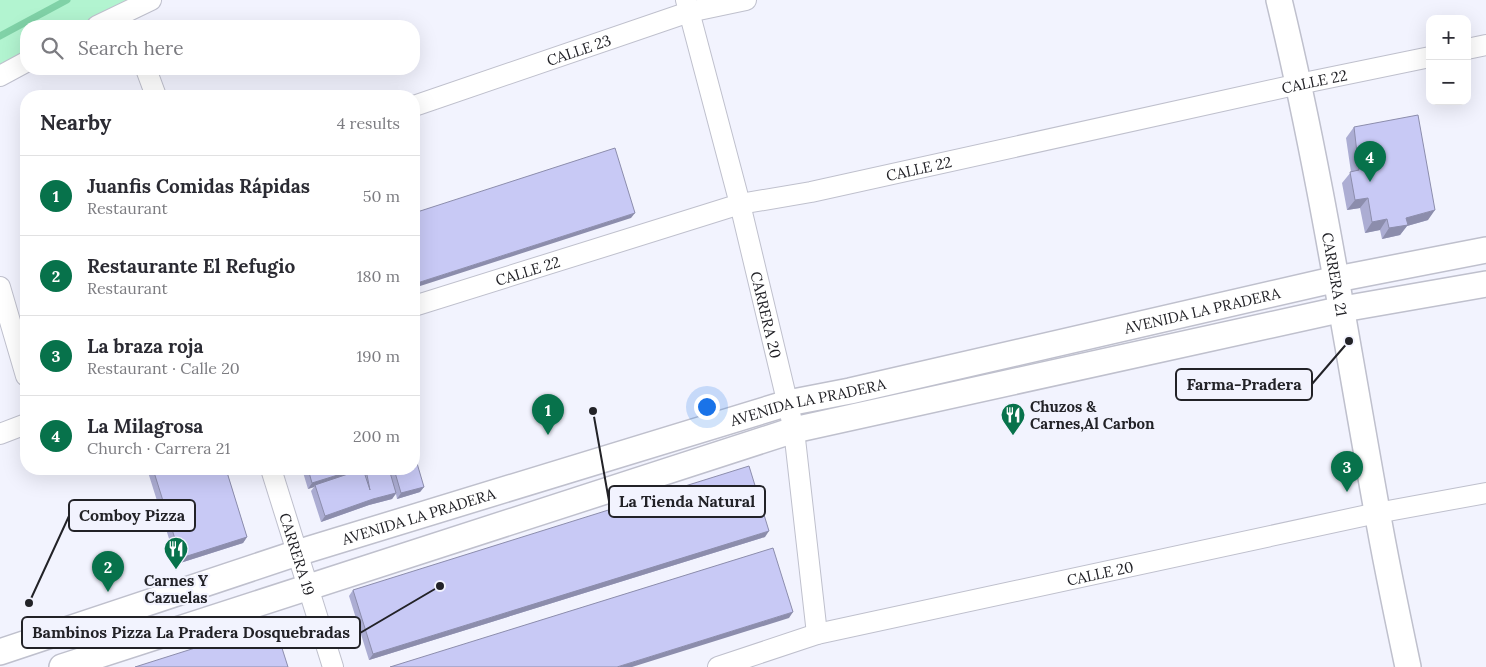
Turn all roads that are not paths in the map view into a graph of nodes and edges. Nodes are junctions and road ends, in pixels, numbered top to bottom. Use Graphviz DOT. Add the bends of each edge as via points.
graph roads {
  1 [pos="151,0"];
  2 [pos="746,0"];
  3 [pos="1279,0"];
  4 [pos="688,6"];
  5 [pos="126,12"];
  6 [pos="109,20"];
  7 [pos="1486,45"];
  8 [pos="1471,48"];
  9 [pos="1426,58"];
  10 [pos="20,65"];
  11 [pos="148,75"];
  12 [pos="0,76"];
  13 [pos="1299,84"];
  14 [pos="154,90"];
  15 [pos="420,104"];
  16 [pos="740,204"];
  17 [pos="1486,250"];
  18 [pos="1337,279"];
  19 [pos="1486,284"];
  20 [pos="0,287"];
  21 [pos="420,304"];
  22 [pos="1343,310"];
  23 [pos="20,355"];
  24 [pos="788,403"];
  25 [pos="20,426"];
  26 [pos="794,430"];
  27 [pos="0,434"];
  28 [pos="274,475"];
  29 [pos="1486,493"];
  30 [pos="1377,512"];
  31 [pos="297,553"];
  32 [pos="307,587"];
  33 [pos="817,634"];
  34 [pos="0,652"];
  35 [pos="62,667"];
  36 [pos="333,667"];
  37 [pos="718,667"];
  38 [pos="1408,667"];
  1 -- 5 [label="street"];
  2 -- 4 [label="street, CALLE 23"];
  3 -- 13 [label="street, CARRERA 21"];
  4 -- 15 [label="street, CALLE 23"];
  4 -- 16 [label="street, CARRERA 20"];
  5 -- 6 [label="street"];
  7 -- 8 [label="street"];
  9 -- 13 [label="street, CALLE 22"];
  10 -- 12 [label="street"];
  11 -- 14 [label="street"];
  13 -- 16 [label="street, CALLE 22" via="820,190"];
  13 -- 18 [label="street, CARRERA 21"];
  16 -- 21 [label="street, CALLE 22"];
  16 -- 24 [label="street, CARRERA 20"];
  17 -- 18 [label="street, AVENIDA LA PRADERA"];
  18 -- 22 [label="street, CARRERA 21"];
  18 -- 24 [label="street, AVENIDA LA PRADERA"];
  19 -- 22 [label="street, AVENIDA LA PRADERA"];
  20 -- 23 [label="street"];
  22 -- 26 [label="street, AVENIDA LA PRADERA"];
  22 -- 30 [label="street, CARRERA 21"];
  24 -- 26 [label="street, CARRERA 20"];
  24 -- 31 [label="street, AVENIDA LA PRADERA"];
  25 -- 27 [label="street"];
  26 -- 32 [label="street, AVENIDA LA PRADERA"];
  26 -- 33 [label="street, CARRERA 20"];
  28 -- 31 [label="street, CARRERA 19"];
  29 -- 30 [label="street, CALLE 20"];
  30 -- 33 [label="street, CALLE 20"];
  30 -- 38 [label="street, CARRERA 21"];
  31 -- 32 [label="street, CARRERA 19"];
  31 -- 34 [label="street, AVENIDA LA PRADERA"];
  32 -- 35 [label="street, AVENIDA LA PRADERA"];
  32 -- 36 [label="street, CARRERA 19"];
  33 -- 37 [label="street, CALLE 20"];
}
